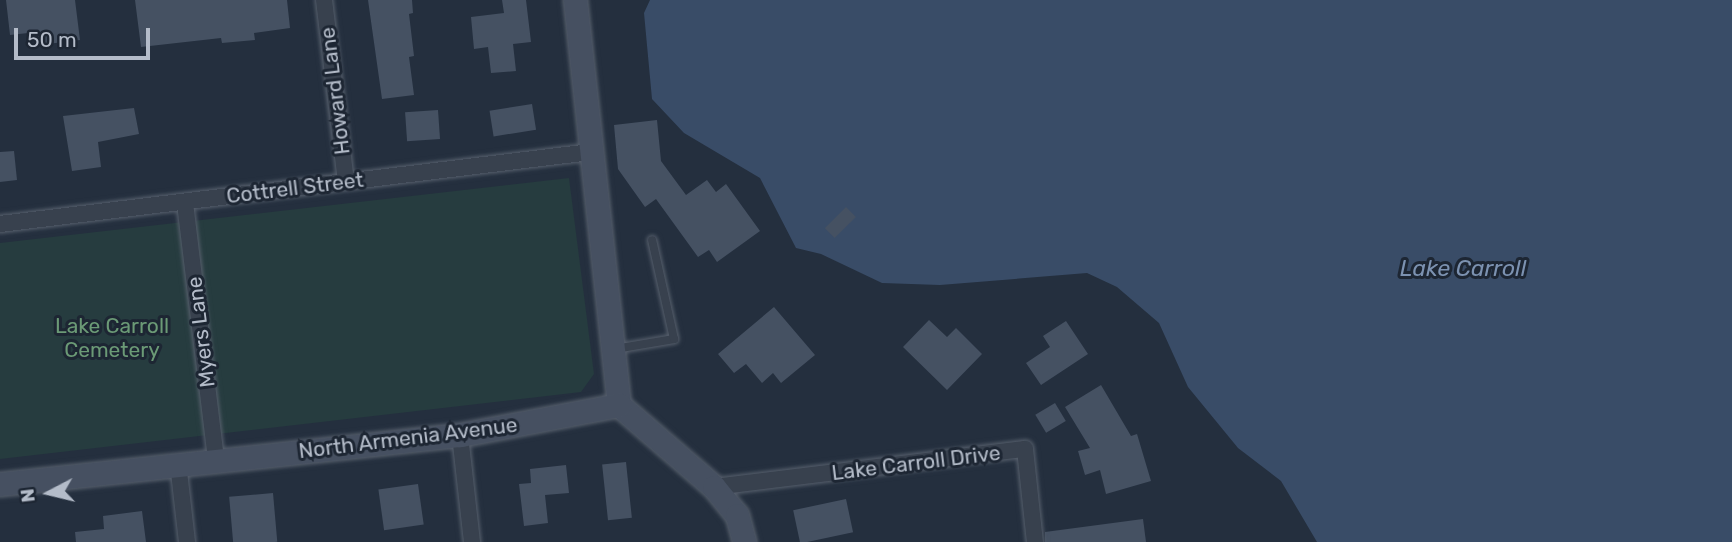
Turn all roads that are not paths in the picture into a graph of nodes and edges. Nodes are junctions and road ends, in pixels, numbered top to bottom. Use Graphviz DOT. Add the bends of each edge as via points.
graph roads {
  1 [pos="324,0"];
  2 [pos="575,0"];
  3 [pos="591,152"];
  4 [pos="346,182"];
  5 [pos="185,203"];
  6 [pos="0,224"];
  7 [pos="652,240"];
  8 [pos="612,349"];
  9 [pos="619,405"];
  10 [pos="460,435"];
  11 [pos="216,461"];
  12 [pos="178,463"];
  13 [pos="0,484"];
  14 [pos="714,487"];
  15 [pos="187,542"];
  16 [pos="472,542"];
  17 [pos="744,542"];
  18 [pos="1035,542"];
  1 -- 4 [label="street, Howard Lane"];
  2 -- 3 [label="main road"];
  3 -- 4 [label="street, Cottrell Street"];
  3 -- 8 [label="main road"];
  4 -- 5 [label="street, Cottrell Street"];
  5 -- 6 [label="street, Cottrell Street"];
  5 -- 11 [label="street, Myers Lane"];
  7 -- 8 [label="lane" via="674,339"];
  8 -- 9 [label="main road"];
  9 -- 10 [label="main road, North Armenia Avenue"];
  9 -- 14 [label="main road"];
  10 -- 11 [label="main road, North Armenia Avenue"];
  10 -- 16 [label="street"];
  11 -- 12 [label="main road, North Armenia Avenue"];
  12 -- 13 [label="main road, North Armenia Avenue"];
  12 -- 15 [label="street"];
  14 -- 17 [label="main road" via="737,515"];
  14 -- 18 [label="street, Lake Carroll Drive" via="1025,449"];
}
